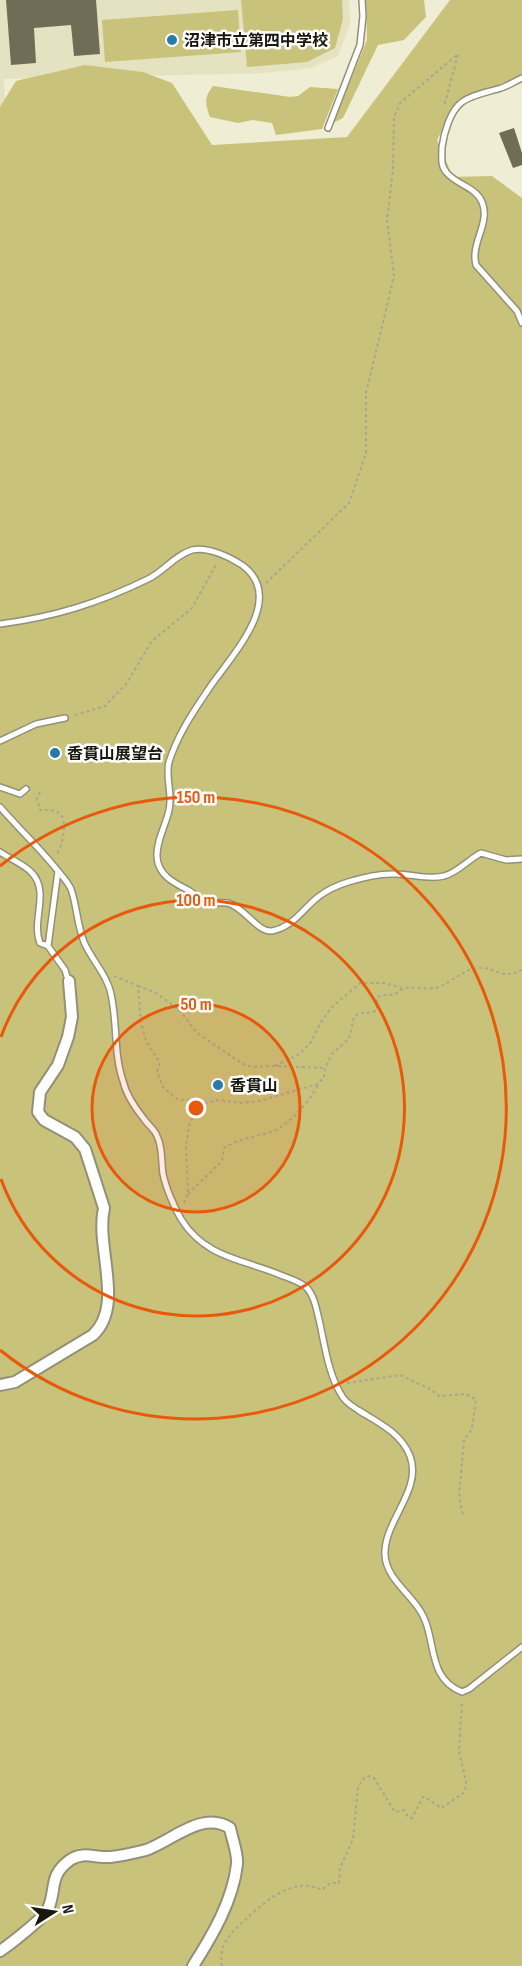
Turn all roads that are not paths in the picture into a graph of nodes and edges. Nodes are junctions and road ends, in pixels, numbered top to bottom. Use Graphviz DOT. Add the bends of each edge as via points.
graph roads {
  1 [pos="362,0"];
  2 [pos="522,78"];
  3 [pos="328,128"];
  4 [pos="522,323"];
  5 [pos="0,624"];
  6 [pos="65,718"];
  7 [pos="0,741"];
  8 [pos="0,787"];
  9 [pos="26,789"];
  10 [pos="0,807"];
  11 [pos="0,852"];
  12 [pos="522,860"];
  13 [pos="58,871"];
  14 [pos="48,946"];
  15 [pos="69,981"];
  16 [pos="0,1385"];
  17 [pos="522,1647"];
  18 [pos="0,1951"];
  19 [pos="193,1966"];
  1 -- 3 [label="lane" via="360,45"];
  2 -- 4 [label="lane" via="462,102 445,133 441,163 456,182 479,197 484,211 476,265 517,311"];
  5 -- 12 [label="lane" via="63,613 104,598 154,576 193,550 222,555 242,565 259,590 257,610 240,648 189,719 169,763 171,800 157,857 173,884 210,903 240,908 267,931 298,917 318,897 373,874 446,876 481,853"];
  6 -- 7 [label="lane" via="36,724"];
  8 -- 9 [label="lane" via="20,794"];
  10 -- 13 [label="lane"];
  11 -- 14 [label="lane" via="36,878 40,901 37,936"];
  13 -- 14 [label="lane"];
  13 -- 17 [label="lane" via="70,889 84,941 106,978 115,1012 123,1084 157,1134 165,1180 180,1216 192,1235 206,1247 308,1289 315,1302 335,1384 343,1399 389,1429 411,1458 413,1470 384,1552 385,1559 426,1620 444,1680 462,1692 477,1685"];
  14 -- 15 [label="lane"];
  15 -- 16 [label="street" via="72,1017 68,1037 58,1065 40,1092 38,1112 44,1120 75,1137 85,1149 104,1208 102,1242 108,1298 102,1326 93,1335 15,1382"];
  18 -- 19 [label="street" via="48,1910 57,1873 71,1859 86,1854 128,1854 207,1822 222,1823 230,1828 237,1862 231,1894"];
}
